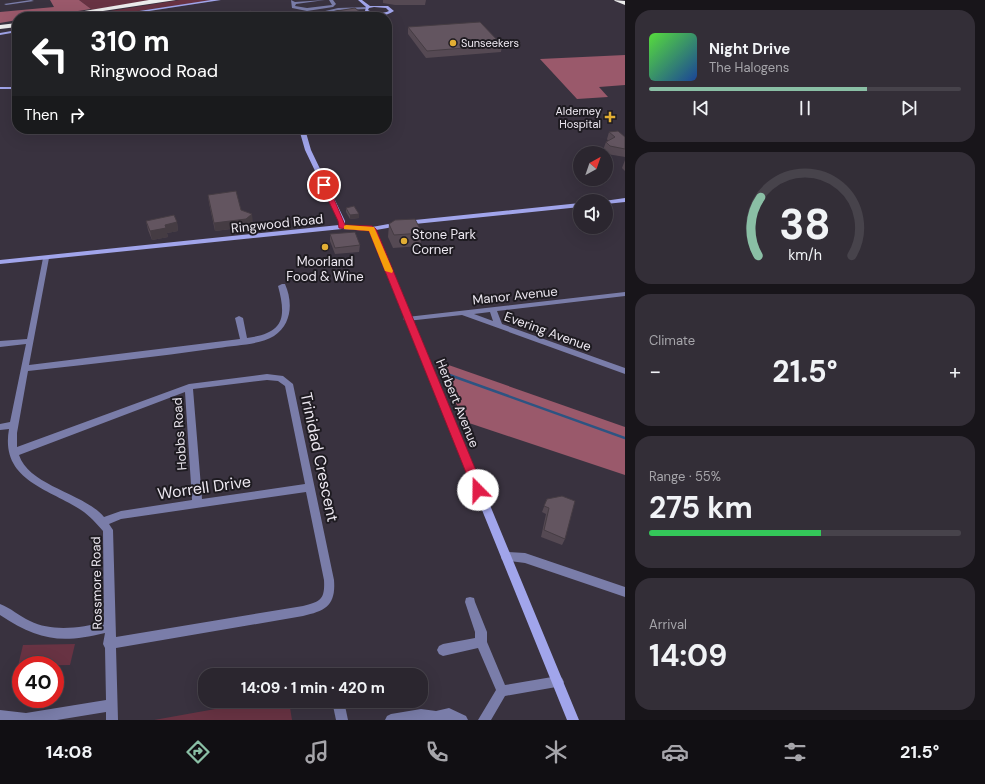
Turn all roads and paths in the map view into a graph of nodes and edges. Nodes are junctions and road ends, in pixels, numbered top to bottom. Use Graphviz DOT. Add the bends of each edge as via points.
graph roads {
  1 [pos="160,0"];
  2 [pos="173,0"];
  3 [pos="219,0"];
  4 [pos="323,0"];
  5 [pos="331,0"];
  6 [pos="617,0"];
  7 [pos="29,1"];
  8 [pos="362,1"];
  9 [pos="625,1"];
  10 [pos="293,2"];
  11 [pos="6,4"];
  12 [pos="380,6"];
  13 [pos="368,8"];
  14 [pos="354,10"];
  15 [pos="84,12"];
  16 [pos="97,12"];
  17 [pos="136,12"];
  18 [pos="324,12"];
  19 [pos="362,12"];
  20 [pos="369,12"];
  21 [pos="391,12"];
  22 [pos="12,25"];
  23 [pos="0,26"];
  24 [pos="12,32"];
  25 [pos="0,34"];
  26 [pos="0,88"];
  27 [pos="12,88"];
  28 [pos="303,134"];
  29 [pos="625,200"];
  30 [pos="613,201"];
  31 [pos="573,206"];
  32 [pos="342,227"];
  33 [pos="372,229"];
  34 [pos="46,258"];
  35 [pos="0,262"];
  36 [pos="282,286"];
  37 [pos="625,294"];
  38 [pos="493,309"];
  39 [pos="462,312"];
  40 [pos="239,318"];
  41 [pos="408,319"];
  42 [pos="500,326"];
  43 [pos="244,340"];
  44 [pos="31,341"];
  45 [pos="0,344"];
  46 [pos="24,369"];
  47 [pos="625,371"];
  48 [pos="189,387"];
  49 [pos="14,425"];
  50 [pos="0,427"];
  51 [pos="13,453"];
  52 [pos="311,487"];
  53 [pos="197,504"];
  54 [pos="103,522"];
  55 [pos="506,557"];
  56 [pos="625,592"];
  57 [pos="470,602"];
  58 [pos="0,609"];
  59 [pos="109,626"];
  60 [pos="480,642"];
  61 [pos="109,644"];
  62 [pos="443,650"];
  63 [pos="558,682"];
  64 [pos="502,691"];
  65 [pos="111,705"];
  66 [pos="339,708"];
  67 [pos="0,716"];
  68 [pos="112,720"];
  69 [pos="342,720"];
  70 [pos="391,720"];
  71 [pos="462,720"];
  72 [pos="484,720"];
  73 [pos="573,720"];
  1 -- 15 [label="highway"];
  2 -- 16 [label="highway"];
  3 -- 17 [label="street"];
  4 -- 10 [label="street"];
  5 -- 10 [label="street" via="333,6 303,10 295,9"];
  6 -- 9 [label="highway"];
  7 -- 11 [label="street"];
  8 -- 12 [label="street"];
  8 -- 13 [label="street"];
  12 -- 13 [label="street"];
  12 -- 21 [label="street" via="392,10"];
  13 -- 14 [label="street"];
  13 -- 20 [label="street" via="366,10"];
  14 -- 18 [label="street"];
  14 -- 19 [label="street"];
  22 -- 23 [label="highway"];
  24 -- 25 [label="street"];
  26 -- 27 [label="street"];
  28 -- 32 [label="street" via="308,150 342,221"];
  29 -- 30 [label="street"];
  31 -- 33 [label="street, Ringwood Road" via="405,223"];
  32 -- 33 [label="street, Ringwood Road"];
  32 -- 34 [label="street, Ringwood Road"];
  33 -- 41 [label="street, Herbert Avenue"];
  34 -- 35 [label="street, Ringwood Road"];
  34 -- 44 [label="street, Rossmore Road"];
  36 -- 43 [label="street" via="288,308 285,319 270,335"];
  37 -- 38 [label="street, Manor Avenue"];
  38 -- 39 [label="street, Manor Avenue"];
  38 -- 42 [label="street"];
  39 -- 41 [label="street, Manor Avenue"];
  39 -- 42 [label="street, Evering Avenue"];
  40 -- 43 [label="street"];
  41 -- 55 [label="street, Herbert Avenue"];
  42 -- 47 [label="street, Evering Avenue"];
  43 -- 46 [label="street"];
  44 -- 45 [label="street"];
  44 -- 46 [label="street, Rossmore Road"];
  46 -- 49 [label="street, Rossmore Road"];
  48 -- 51 [label="street, Trinidad Crescent"];
  48 -- 52 [label="street, Trinidad Crescent" via="267,377 280,378 287,382 292,393"];
  48 -- 53 [label="street, Hobbs Road"];
  49 -- 50 [label="street"];
  49 -- 51 [label="street, Rossmore Road"];
  51 -- 54 [label="street, Rossmore Road" via="20,468 29,477 90,510"];
  52 -- 53 [label="street, Worrell Drive"];
  52 -- 61 [label="street, Trinidad Crescent" via="331,592 325,603 315,609"];
  53 -- 54 [label="street, Worrell Drive" via="122,515"];
  54 -- 59 [label="street, Rossmore Road" via="108,530"];
  55 -- 56 [label="street" via="525,558"];
  55 -- 63 [label="street, Herbert Avenue"];
  57 -- 60 [label="street" via="480,632"];
  58 -- 59 [label="street" via="31,628 49,633 81,634"];
  59 -- 61 [label="street, Rossmore Road"];
  60 -- 62 [label="street"];
  60 -- 64 [label="street"];
  61 -- 65 [label="street, Rossmore Road"];
  63 -- 64 [label="street"];
  63 -- 73 [label="street, Herbert Avenue"];
  64 -- 72 [label="street"];
  65 -- 67 [label="street" via="26,719"];
  65 -- 68 [label="street, Rossmore Road"];
  66 -- 69 [label="street"];
  70 -- 71 [label="street" via="421,715 436,718 449,714"];
}
